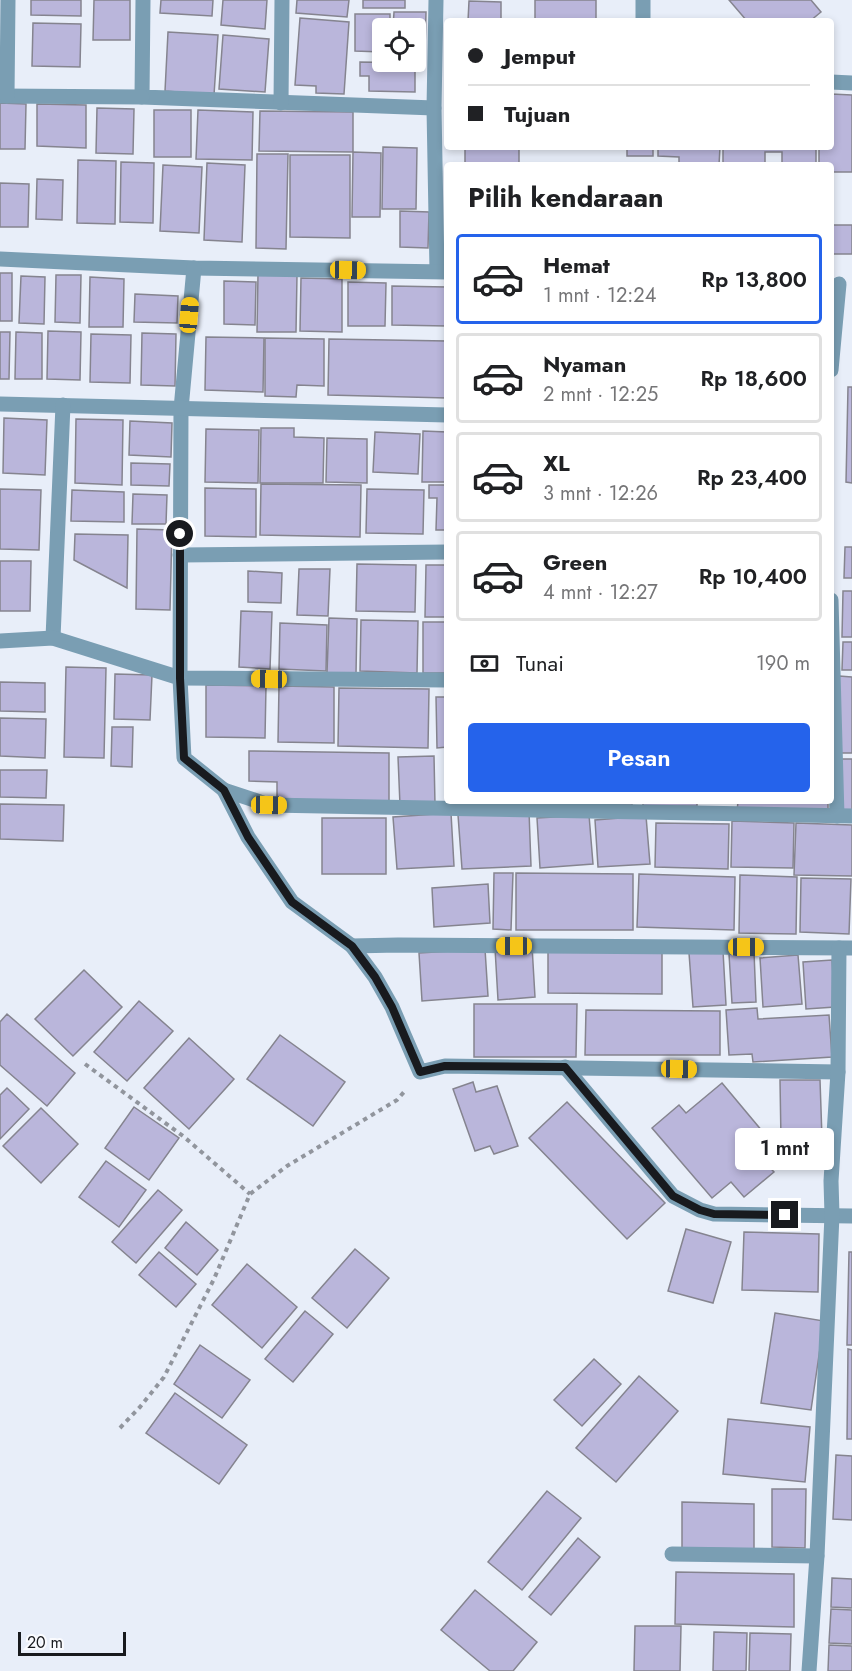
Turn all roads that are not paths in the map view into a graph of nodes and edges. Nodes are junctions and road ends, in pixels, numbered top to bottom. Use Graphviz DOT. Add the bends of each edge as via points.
graph roads {
  1 [pos="8,0"];
  2 [pos="143,0"];
  3 [pos="282,0"];
  4 [pos="436,0"];
  5 [pos="643,0"];
  6 [pos="643,18"];
  7 [pos="834,82"];
  8 [pos="852,83"];
  9 [pos="4,96"];
  10 [pos="142,97"];
  11 [pos="281,103"];
  12 [pos="434,108"];
  13 [pos="0,259"];
  14 [pos="194,268"];
  15 [pos="442,272"];
  16 [pos="841,284"];
  17 [pos="834,344"];
  18 [pos="0,404"];
  19 [pos="63,405"];
  20 [pos="181,409"];
  21 [pos="444,415"];
  22 [pos="444,552"];
  23 [pos="180,555"];
  24 [pos="54,638"];
  25 [pos="0,641"];
  26 [pos="180,678"];
  27 [pos="444,680"];
  28 [pos="834,706"];
  29 [pos="224,790"];
  30 [pos="844,816"];
  31 [pos="352,946"];
  32 [pos="846,948"];
  33 [pos="565,1067"];
  34 [pos="838,1072"];
  35 [pos="832,1215"];
  36 [pos="852,1216"];
  37 [pos="672,1554"];
  38 [pos="817,1556"];
  39 [pos="809,1671"];
  1 -- 9 [label="street"];
  2 -- 10 [label="street"];
  3 -- 11 [label="street"];
  4 -- 12 [label="street"];
  5 -- 6 [label="street"];
  7 -- 8 [label="street"];
  9 -- 10 [label="street"];
  10 -- 11 [label="street"];
  11 -- 12 [label="street"];
  12 -- 15 [label="street"];
  13 -- 14 [label="street"];
  14 -- 15 [label="street"];
  14 -- 20 [label="street"];
  16 -- 17 [label="street"];
  18 -- 19 [label="street"];
  19 -- 20 [label="street"];
  19 -- 24 [label="street"];
  20 -- 21 [label="street"];
  20 -- 23 [label="street"];
  22 -- 23 [label="street"];
  23 -- 26 [label="street"];
  24 -- 25 [label="street"];
  24 -- 26 [label="street"];
  26 -- 27 [label="street"];
  26 -- 29 [label="street" via="184,758"];
  28 -- 30 [label="street"];
  29 -- 30 [label="street" via="269,805"];
  29 -- 31 [label="street" via="248,837 292,902"];
  31 -- 32 [label="street"];
  31 -- 33 [label="street" via="392,1007 420,1072 445,1066"];
  32 -- 34 [label="street"];
  33 -- 34 [label="street"];
  33 -- 35 [label="street" via="673,1196 714,1214"];
  34 -- 35 [label="street"];
  35 -- 36 [label="street"];
  35 -- 38 [label="street"];
  37 -- 38 [label="street"];
  38 -- 39 [label="street"];
}
